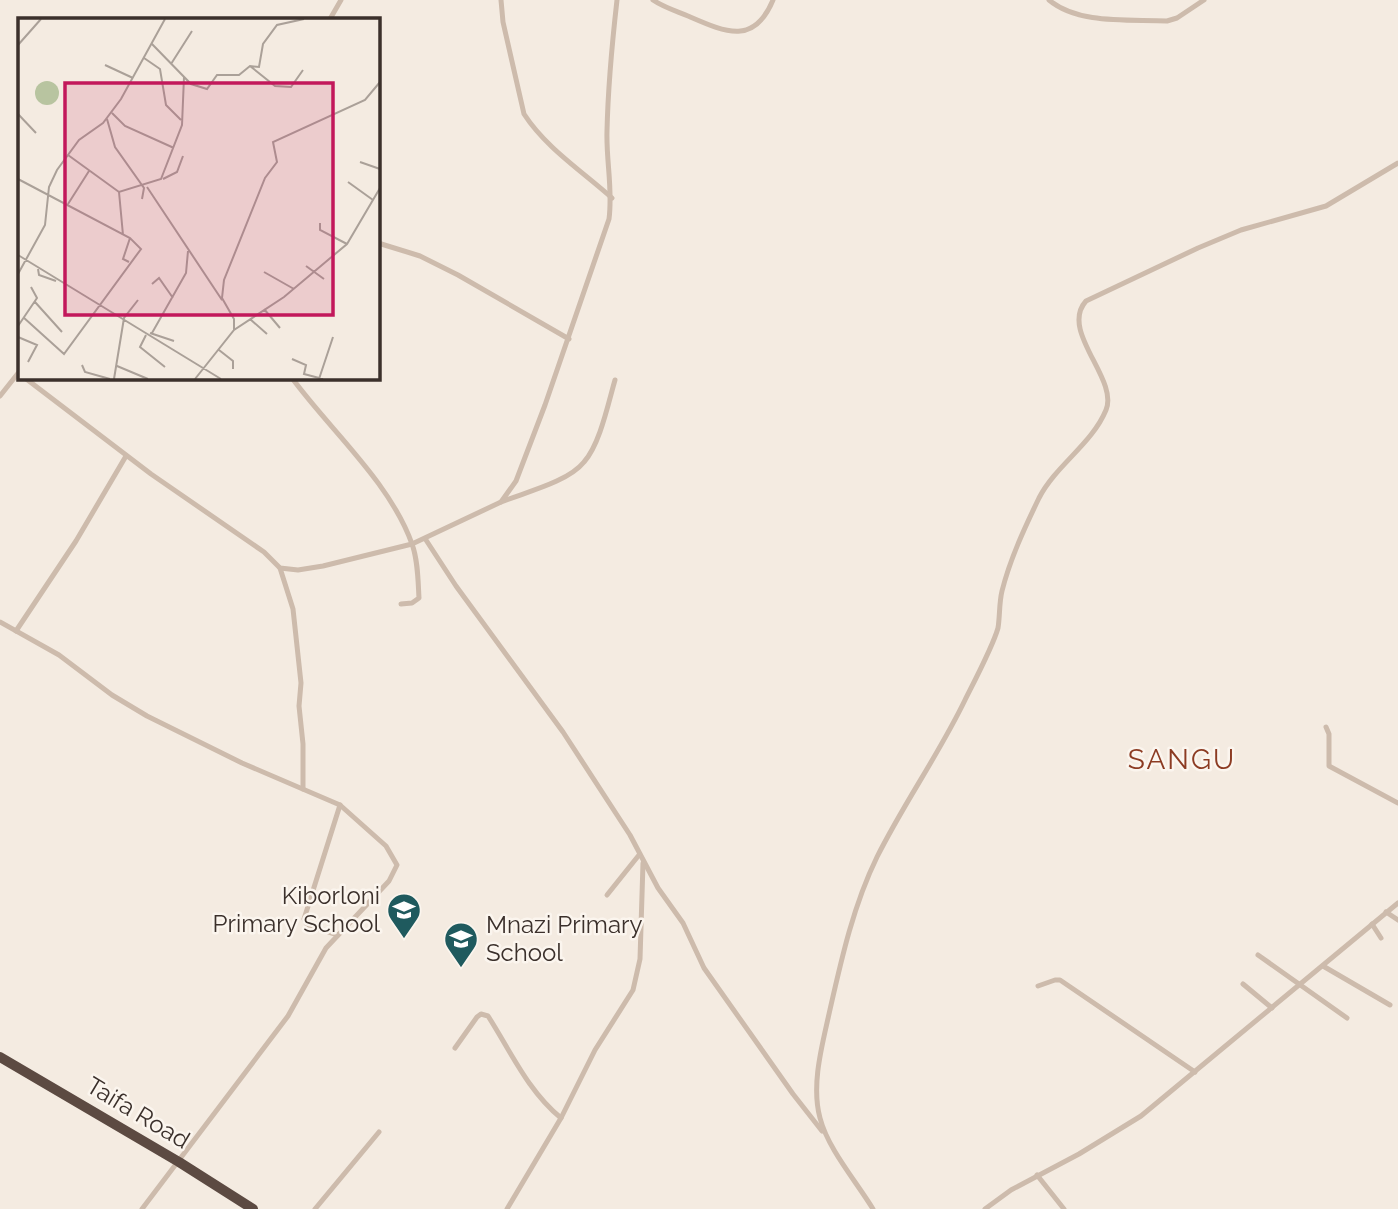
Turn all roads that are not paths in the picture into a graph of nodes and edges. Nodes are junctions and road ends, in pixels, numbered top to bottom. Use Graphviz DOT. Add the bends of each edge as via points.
graph roads {
  1 [pos="341,0"];
  2 [pos="501,0"];
  3 [pos="617,0"];
  4 [pos="653,0"];
  5 [pos="774,0"];
  6 [pos="1049,0"];
  7 [pos="1204,0"];
  8 [pos="331,18"];
  9 [pos="1398,163"];
  10 [pos="611,198"];
  11 [pos="380,244"];
  12 [pos="569,339"];
  13 [pos="18,374"];
  14 [pos="28,380"];
  15 [pos="294,380"];
  16 [pos="615,380"];
  17 [pos="0,396"];
  18 [pos="126,456"];
  19 [pos="501,502"];
  20 [pos="426,540"];
  21 [pos="412,544"];
  22 [pos="280,568"];
  23 [pos="401,604"];
  24 [pos="0,622"];
  25 [pos="16,631"];
  26 [pos="1326,727"];
  27 [pos="303,789"];
  28 [pos="1398,803"];
  29 [pos="340,805"];
  30 [pos="639,855"];
  31 [pos="643,863"];
  32 [pos="607,895"];
  33 [pos="1398,903"];
  34 [pos="1386,912"];
  35 [pos="1398,920"];
  36 [pos="1372,924"];
  37 [pos="338,935"];
  38 [pos="1381,938"];
  39 [pos="1258,955"];
  40 [pos="1323,966"];
  41 [pos="1243,984"];
  42 [pos="1301,984"];
  43 [pos="1038,986"];
  44 [pos="1390,1005"];
  45 [pos="1272,1008"];
  46 [pos="1347,1018"];
  47 [pos="455,1048"];
  48 [pos="0,1056"];
  49 [pos="1195,1072"];
  50 [pos="561,1118"];
  51 [pos="379,1132"];
  52 [pos="826,1137"];
  53 [pos="179,1162"];
  54 [pos="1037,1175"];
  55 [pos="142,1209"];
  56 [pos="253,1209"];
  57 [pos="314,1209"];
  58 [pos="507,1209"];
  59 [pos="873,1209"];
  60 [pos="985,1209"];
  61 [pos="1065,1209"];
  1 -- 8 [label="street"];
  2 -- 10 [label="street" via="524,114 565,159"];
  3 -- 10 [label="street" via="607,135"];
  4 -- 5 [label="street" via="710,26 743,32 764,19"];
  6 -- 7 [label="street" via="1092,17 1167,21"];
  9 -- 52 [label="street" via="1326,206 1241,230 1081,307 1082,333 1108,404 1097,425 1041,495 1010,566 998,629 965,701 871,872 844,951 817,1078 819,1117"];
  10 -- 12 [label="street" via="609,219"];
  11 -- 12 [label="street" via="458,275"];
  12 -- 19 [label="street" via="516,481"];
  13 -- 17 [label="street"];
  14 -- 18 [label="street"];
  15 -- 21 [label="street" via="378,485"];
  16 -- 19 [label="street" via="584,463 572,473"];
  18 -- 22 [label="street" via="264,552"];
  18 -- 25 [label="street"];
  19 -- 20 [label="street"];
  20 -- 21 [label="street"];
  20 -- 30 [label="street" via="563,732"];
  21 -- 22 [label="street" via="323,566"];
  21 -- 23 [label="street" via="419,598"];
  22 -- 27 [label="street" via="293,609 301,684"];
  24 -- 25 [label="street"];
  25 -- 27 [label="street" via="147,716"];
  26 -- 28 [label="street" via="1329,766"];
  27 -- 29 [label="street"];
  29 -- 37 [label="street" via="304,919 307,925"];
  29 -- 37 [label="street" via="386,846 397,865 389,881"];
  30 -- 31 [label="street"];
  30 -- 32 [label="street"];
  31 -- 50 [label="street" via="640,959 633,990"];
  31 -- 52 [label="street" via="683,923 704,968"];
  33 -- 34 [label="street"];
  34 -- 35 [label="street"];
  34 -- 36 [label="street"];
  36 -- 38 [label="street"];
  36 -- 40 [label="street"];
  37 -- 53 [label="street" via="288,1016"];
  39 -- 42 [label="street"];
  40 -- 42 [label="street"];
  40 -- 44 [label="street"];
  41 -- 45 [label="street"];
  42 -- 45 [label="street"];
  42 -- 46 [label="street"];
  43 -- 49 [label="street" via="1059,981"];
  45 -- 49 [label="street"];
  47 -- 50 [label="street" via="477,1017 488,1016 532,1088"];
  48 -- 53 [label="highway, Taifa Road"];
  49 -- 54 [label="street" via="1114,1134"];
  50 -- 58 [label="street"];
  51 -- 57 [label="street"];
  52 -- 59 [label="street"];
  53 -- 55 [label="street"];
  53 -- 56 [label="highway, Taifa Road"];
  54 -- 60 [label="street"];
  54 -- 61 [label="street"];
}
